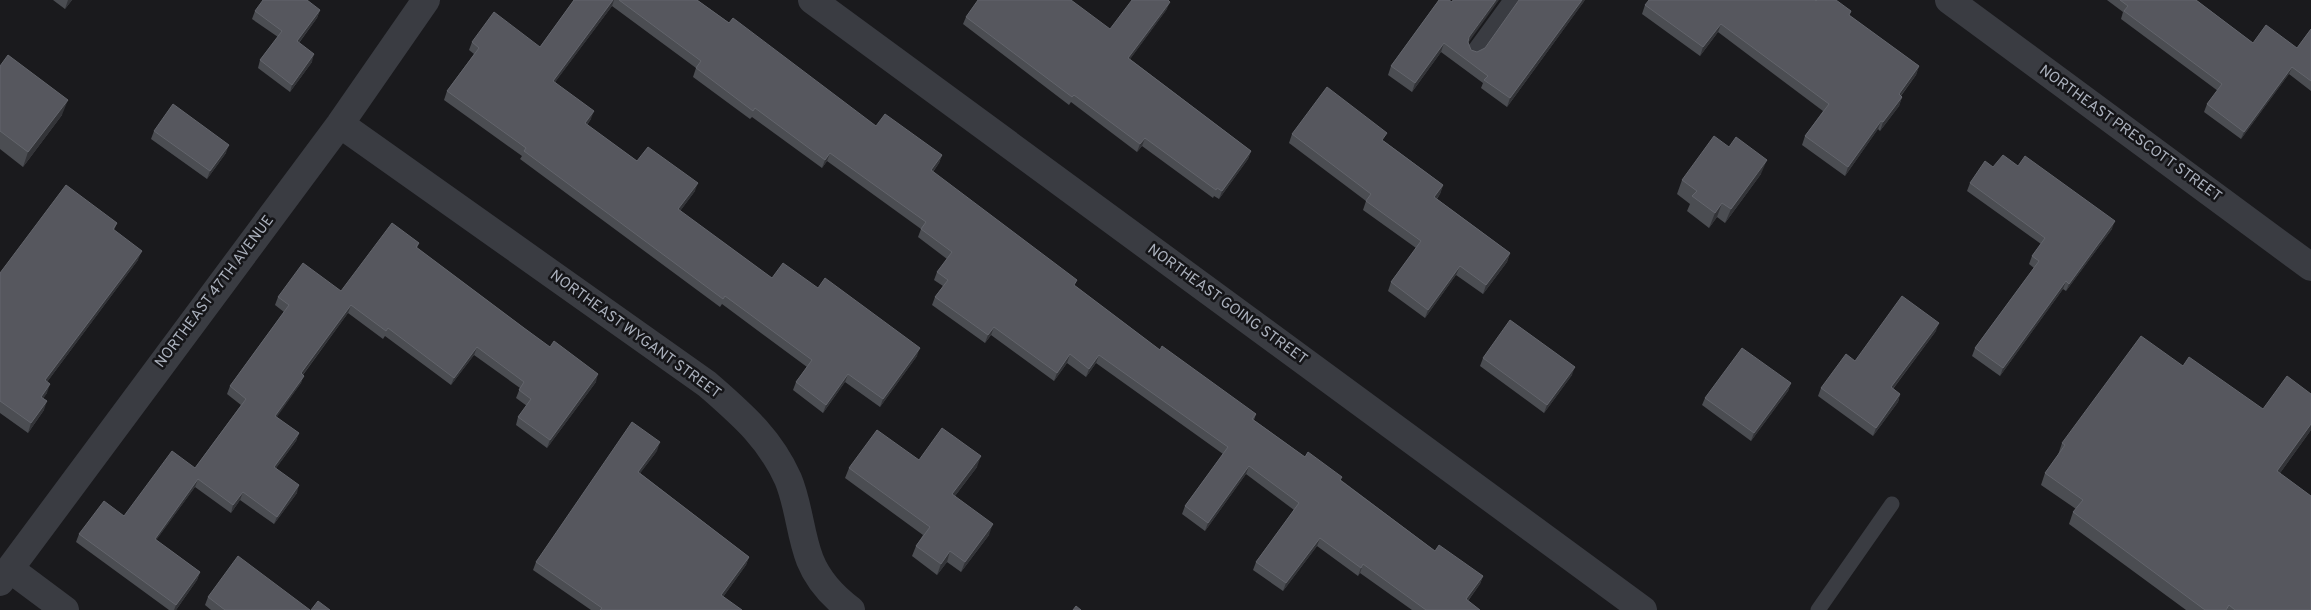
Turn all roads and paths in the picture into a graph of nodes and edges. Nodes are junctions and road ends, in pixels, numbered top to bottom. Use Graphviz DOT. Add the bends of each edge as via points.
graph roads {
  1 [pos="426,0"];
  2 [pos="812,0"];
  3 [pos="1511,0"];
  4 [pos="1949,0"];
  5 [pos="1474,51"];
  6 [pos="340,124"];
  7 [pos="2311,267"];
  8 [pos="1892,504"];
  9 [pos="5,576"];
  10 [pos="65,610"];
  11 [pos="852,610"];
  12 [pos="1643,610"];
  13 [pos="1818,610"];
  1 -- 6 [label="street, NORTHEAST 47TH AVENUE"];
  2 -- 12 [label="street, NORTHEAST GOING STREET"];
  3 -- 5 [label="lane"];
  4 -- 7 [label="street, NORTHEAST PRESCOTT STREET"];
  6 -- 9 [label="street, NORTHEAST 47TH AVENUE"];
  6 -- 11 [label="street, NORTHEAST WYGANT STREET" via="707,384 752,423 768,443 788,479 810,561 826,586"];
  8 -- 13 [label="lane"];
  9 -- 10 [label="street"];
}
